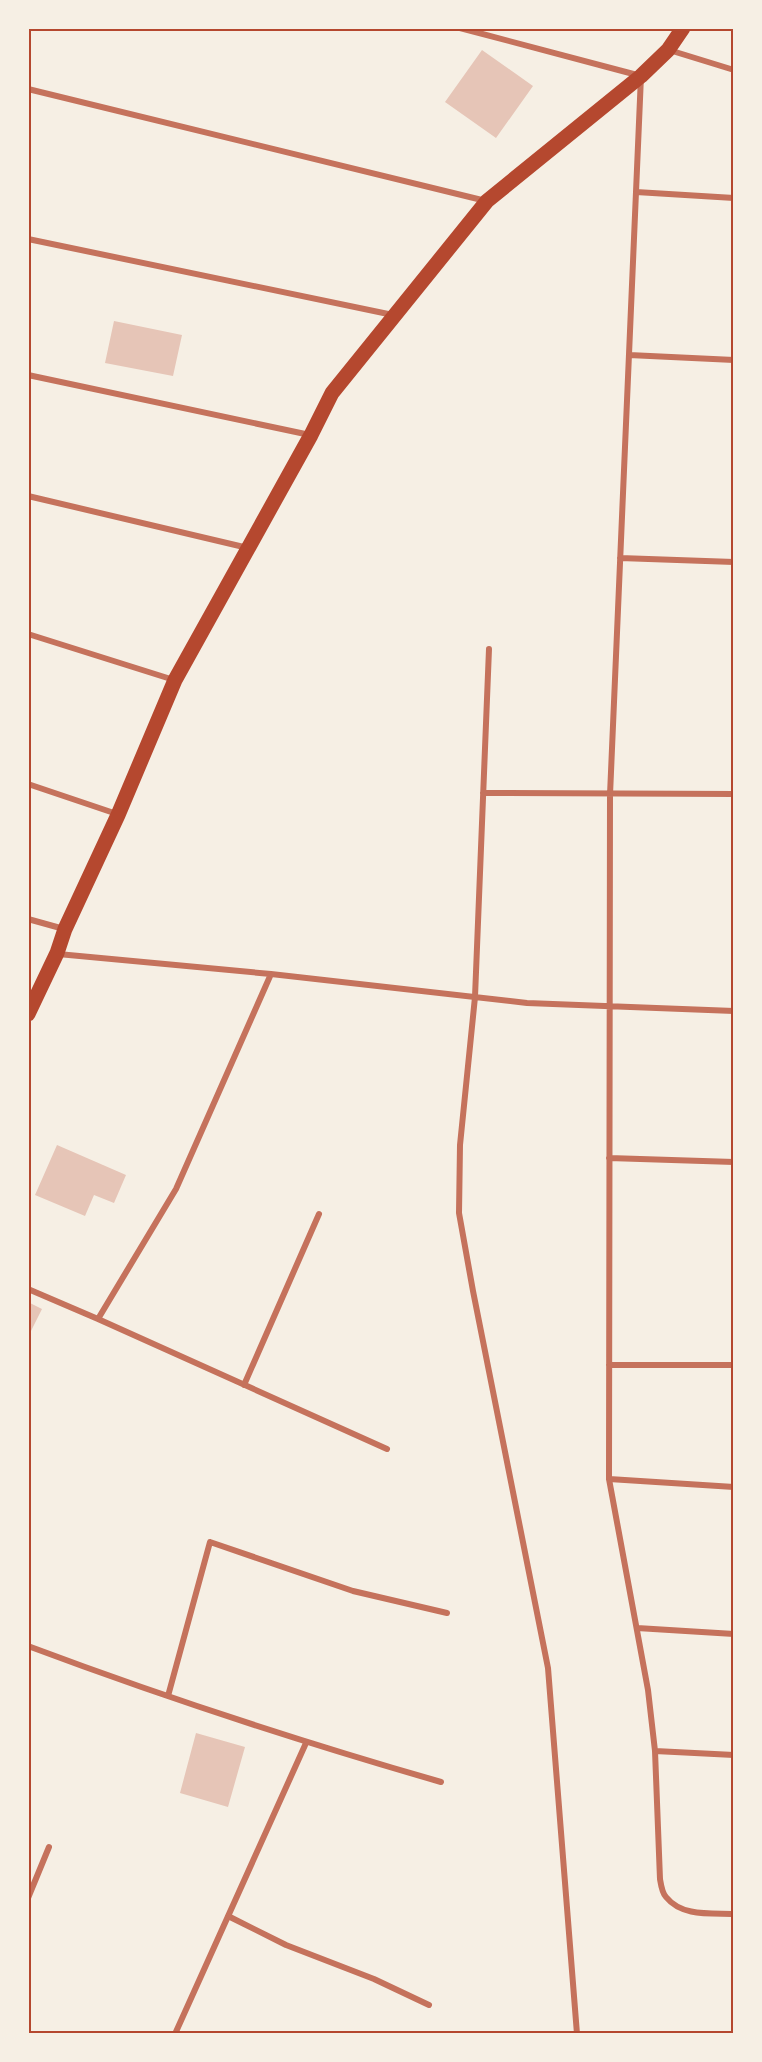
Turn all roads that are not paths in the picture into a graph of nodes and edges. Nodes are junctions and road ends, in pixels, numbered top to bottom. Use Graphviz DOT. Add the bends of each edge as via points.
graph roads {
  1 [pos="460,28"];
  2 [pos="683,28"];
  3 [pos="668,50"];
  4 [pos="734,70"];
  5 [pos="641,76"];
  6 [pos="28,89"];
  7 [pos="636,192"];
  8 [pos="734,198"];
  9 [pos="487,201"];
  10 [pos="28,239"];
  11 [pos="394,315"];
  12 [pos="629,355"];
  13 [pos="734,360"];
  14 [pos="28,375"];
  15 [pos="311,435"];
  16 [pos="28,496"];
  17 [pos="248,549"];
  18 [pos="620,558"];
  19 [pos="734,562"];
  20 [pos="28,634"];
  21 [pos="489,650"];
  22 [pos="175,680"];
  23 [pos="28,784"];
  24 [pos="483,793"];
  25 [pos="734,794"];
  26 [pos="610,795"];
  27 [pos="118,814"];
  28 [pos="28,919"];
  29 [pos="64,929"];
  30 [pos="57,953"];
  31 [pos="271,974"];
  32 [pos="475,997"];
  33 [pos="609,1006"];
  34 [pos="734,1011"];
  35 [pos="28,1014"];
  36 [pos="609,1158"];
  37 [pos="734,1161"];
  38 [pos="319,1214"];
  39 [pos="28,1289"];
  40 [pos="98,1319"];
  41 [pos="609,1365"];
  42 [pos="734,1365"];
  43 [pos="244,1385"];
  44 [pos="387,1449"];
  45 [pos="609,1479"];
  46 [pos="734,1487"];
  47 [pos="447,1613"];
  48 [pos="637,1628"];
  49 [pos="734,1634"];
  50 [pos="28,1646"];
  51 [pos="168,1696"];
  52 [pos="306,1743"];
  53 [pos="655,1751"];
  54 [pos="734,1755"];
  55 [pos="441,1782"];
  56 [pos="49,1847"];
  57 [pos="28,1898"];
  58 [pos="734,1914"];
  59 [pos="228,1916"];
  60 [pos="429,2006"];
  61 [pos="175,2034"];
  62 [pos="577,2034"];
  1 -- 5 [label="street"];
  2 -- 3 [label="main road"];
  3 -- 4 [label="street"];
  3 -- 5 [label="main road"];
  5 -- 7 [label="street"];
  5 -- 9 [label="main road"];
  6 -- 9 [label="street"];
  7 -- 8 [label="street"];
  7 -- 12 [label="street"];
  9 -- 11 [label="main road"];
  10 -- 11 [label="street"];
  11 -- 15 [label="main road" via="332,393"];
  12 -- 13 [label="street"];
  12 -- 18 [label="street"];
  14 -- 15 [label="street"];
  15 -- 17 [label="main road"];
  16 -- 17 [label="street"];
  17 -- 22 [label="main road"];
  18 -- 19 [label="street"];
  18 -- 26 [label="street"];
  20 -- 22 [label="street"];
  21 -- 24 [label="street"];
  22 -- 27 [label="main road"];
  23 -- 27 [label="street"];
  24 -- 26 [label="street"];
  24 -- 32 [label="street"];
  25 -- 26 [label="street"];
  26 -- 33 [label="street"];
  27 -- 29 [label="main road"];
  28 -- 29 [label="street"];
  29 -- 30 [label="main road"];
  30 -- 31 [label="street"];
  30 -- 35 [label="main road"];
  31 -- 32 [label="street"];
  31 -- 40 [label="street" via="176,1189"];
  32 -- 33 [label="street"];
  32 -- 62 [label="street" via="460,1145 459,1213 548,1668"];
  33 -- 34 [label="street"];
  33 -- 36 [label="street"];
  36 -- 37 [label="street"];
  36 -- 41 [label="street"];
  38 -- 43 [label="street"];
  39 -- 40 [label="street"];
  40 -- 43 [label="street"];
  41 -- 42 [label="street"];
  41 -- 45 [label="street"];
  43 -- 44 [label="street"];
  45 -- 46 [label="street"];
  45 -- 48 [label="street"];
  47 -- 51 [label="street" via="353,1591 210,1542"];
  48 -- 49 [label="street"];
  48 -- 53 [label="street"];
  50 -- 51 [label="street"];
  51 -- 52 [label="street"];
  52 -- 55 [label="street"];
  52 -- 59 [label="street"];
  53 -- 54 [label="street"];
  53 -- 58 [label="street" via="664,1896 676,1907 692,1912"];
  56 -- 57 [label="street"];
  59 -- 60 [label="street"];
  59 -- 61 [label="street"];
}
